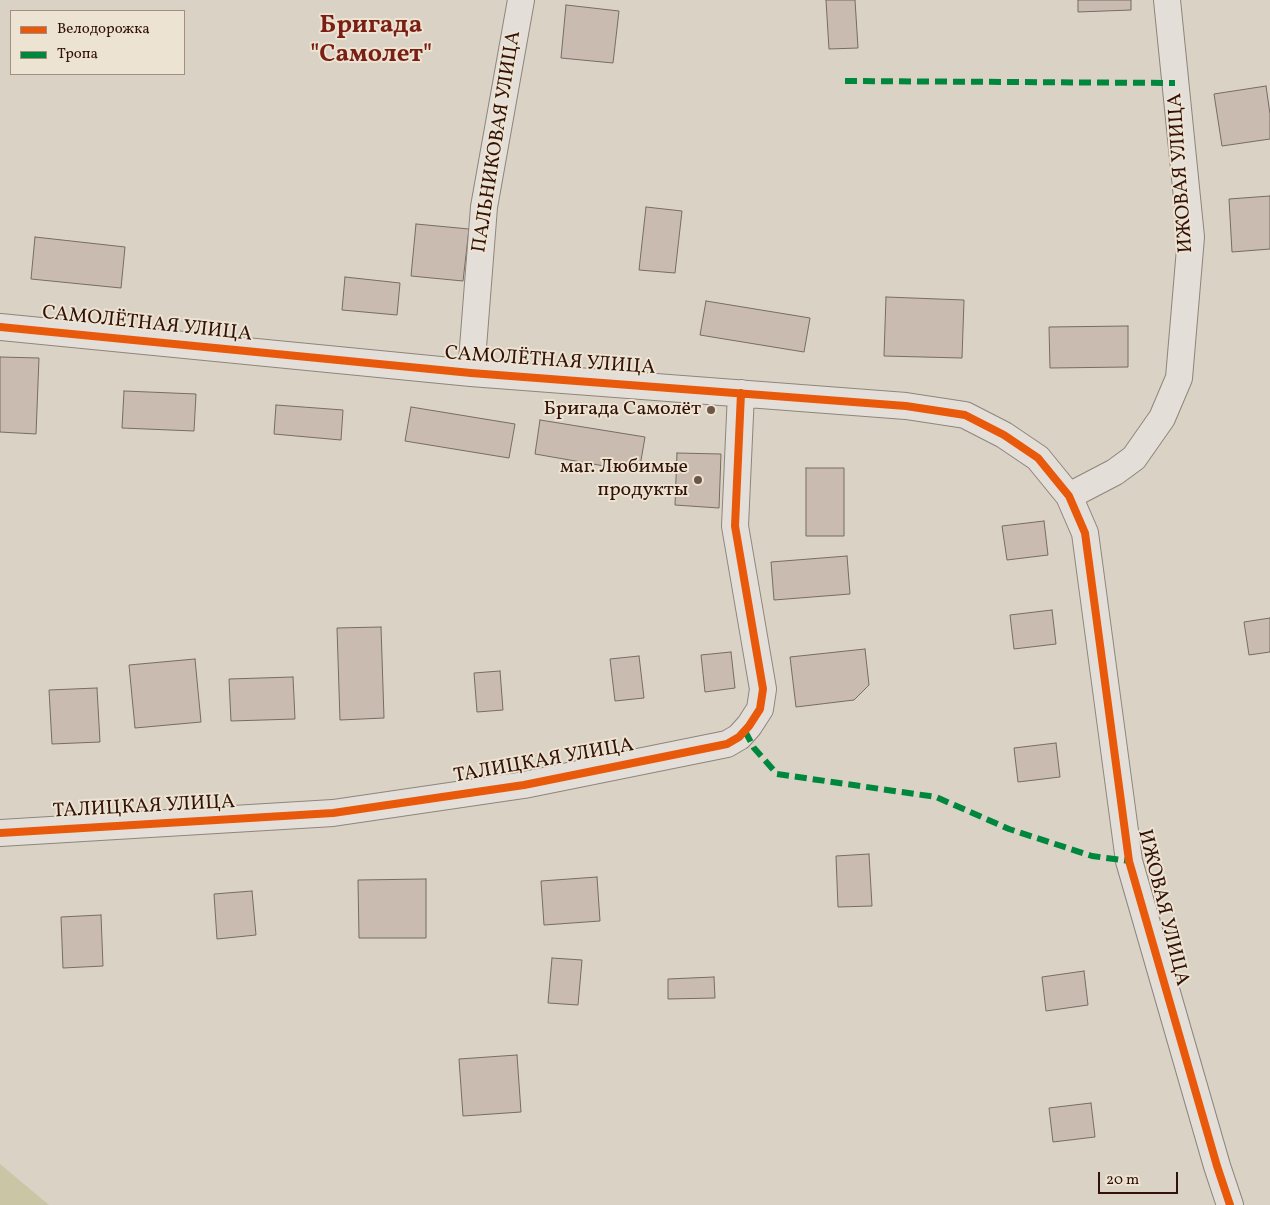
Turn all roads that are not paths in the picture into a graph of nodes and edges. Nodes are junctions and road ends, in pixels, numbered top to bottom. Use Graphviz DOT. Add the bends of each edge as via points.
graph roads {
  1 [pos="521,0"];
  2 [pos="1167,0"];
  3 [pos="0,327"];
  4 [pos="471,373"];
  5 [pos="741,393"];
  6 [pos="1070,496"];
  7 [pos="0,833"];
  8 [pos="1230,1205"];
  1 -- 4 [label="street, ПАЛЬНИКОВАЯ УЛИЦА" via="484,207"];
  2 -- 6 [label="street, ИЖОВАЯ УЛИЦА" via="1191,237 1179,378 1162,418 1134,458"];
  3 -- 4 [label="street, САМОЛЁТНАЯ УЛИЦА"];
  4 -- 5 [label="street, САМОЛЁТНАЯ УЛИЦА"];
  5 -- 6 [label="street, САМОЛЁТНАЯ УЛИЦА" via="906,406 965,415 1004,434 1038,458"];
  5 -- 7 [label="street, ТАЛИЦКАЯ УЛИЦА" via="735,526 763,689 760,709 749,726 733,741 524,785 333,812"];
  6 -- 8 [label="street, ИЖОВАЯ УЛИЦА" via="1085,532 1128,861"];
}
